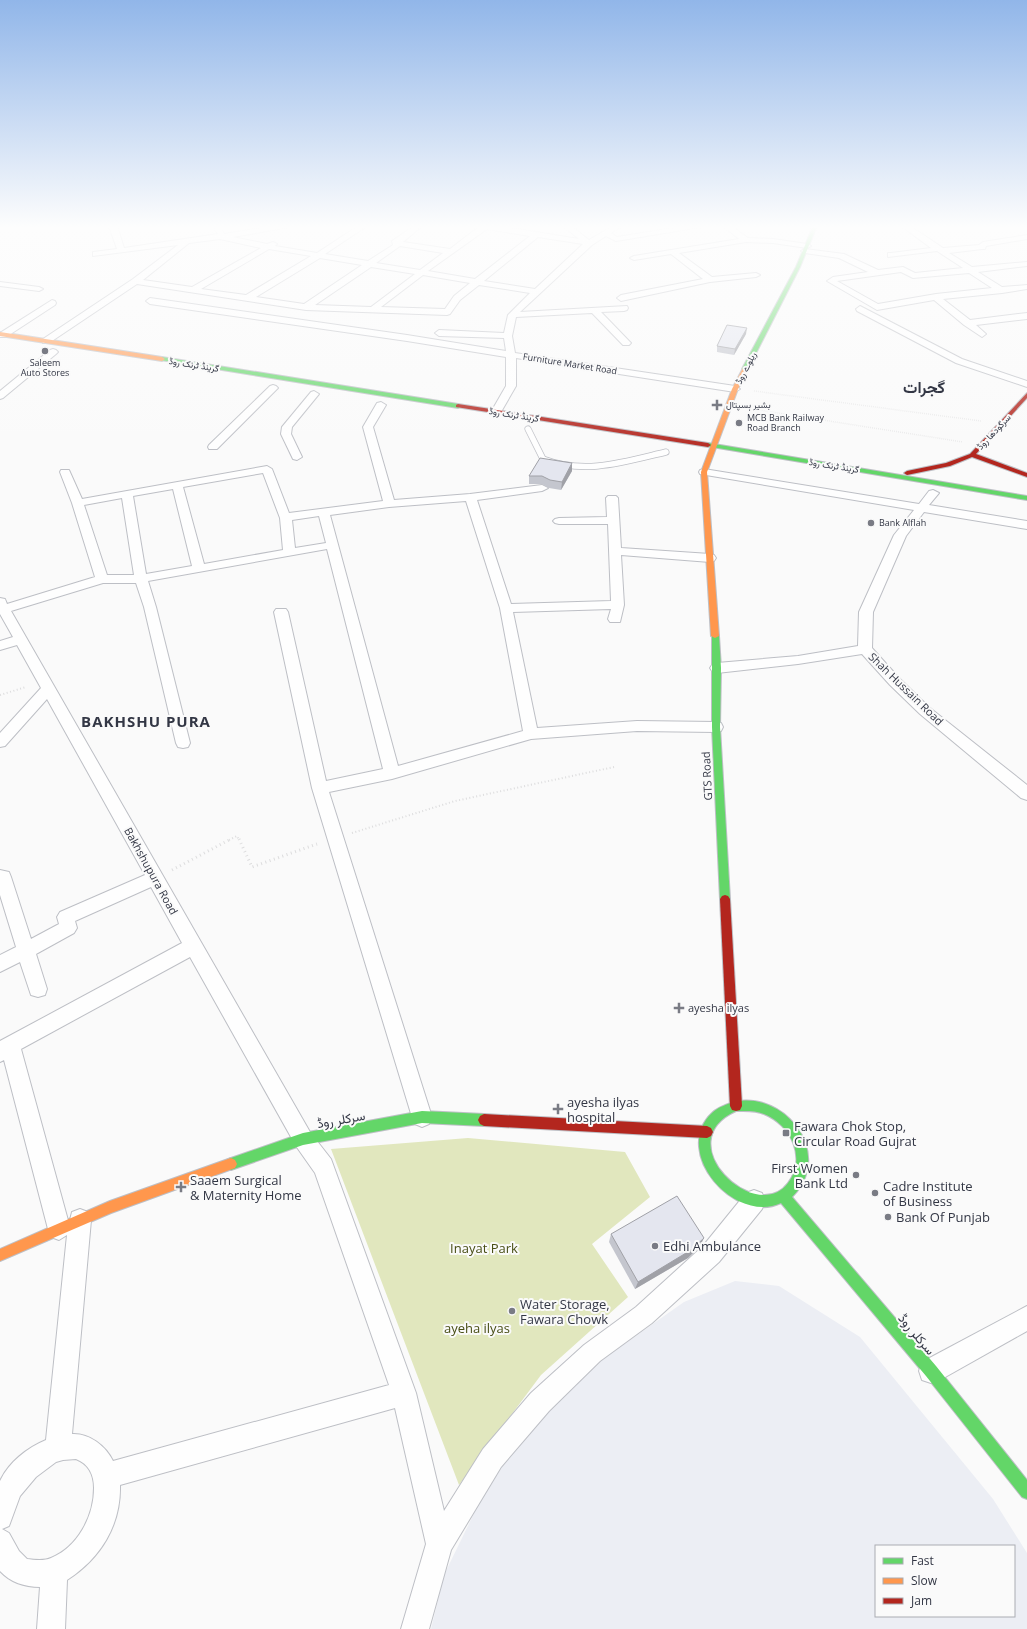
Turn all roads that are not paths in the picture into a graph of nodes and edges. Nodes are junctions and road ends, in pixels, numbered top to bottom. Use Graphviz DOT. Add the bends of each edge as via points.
graph roads {
  1 [pos="104,302"];
  2 [pos="157,302"];
  3 [pos="274,302"];
  4 [pos="313,302"];
  5 [pos="383,302"];
  6 [pos="455,302"];
  7 [pos="526,302"];
  8 [pos="780,302"];
  9 [pos="868,302"];
  10 [pos="906,302"];
  11 [pos="942,302"];
  12 [pos="52,303"];
  13 [pos="306,307"];
  14 [pos="624,308"];
  15 [pos="860,309"];
  16 [pos="373,310"];
  17 [pos="595,311"];
  18 [pos="512,315"];
  19 [pos="1027,316"];
  20 [pos="443,322"];
  21 [pos="967,323"];
  22 [pos="982,334"];
  23 [pos="508,336"];
  24 [pos="1,337"];
  25 [pos="46,341"];
  26 [pos="435,342"];
  27 [pos="626,344"];
  28 [pos="57,353"];
  29 [pos="511,355"];
  30 [pos="186,363"];
  31 [pos="174,372"];
  32 [pos="1027,384"];
  33 [pos="258,385"];
  34 [pos="277,388"];
  35 [pos="735,389"];
  36 [pos="300,392"];
  37 [pos="318,395"];
  38 [pos="1027,395"];
  39 [pos="0,396"];
  40 [pos="381,405"];
  41 [pos="496,412"];
  42 [pos="524,429"];
  43 [pos="543,432"];
  44 [pos="713,446"];
  45 [pos="213,447"];
  46 [pos="646,449"];
  47 [pos="669,452"];
  48 [pos="972,455"];
  49 [pos="297,457"];
  50 [pos="65,472"];
  51 [pos="704,472"];
  52 [pos="885,474"];
  53 [pos="1027,475"];
  54 [pos="177,484"];
  55 [pos="542,488"];
  56 [pos="933,493"];
  57 [pos="127,494"];
  58 [pos="470,497"];
  59 [pos="612,498"];
  60 [pos="972,498"];
  61 [pos="1027,498"];
  62 [pos="78,503"];
  63 [pos="389,504"];
  64 [pos="1027,507"];
  65 [pos="922,508"];
  66 [pos="324,513"];
  67 [pos="286,517"];
  68 [pos="613,520"];
  69 [pos="559,521"];
  70 [pos="1027,525"];
  71 [pos="332,546"];
  72 [pos="615,551"];
  73 [pos="290,553"];
  74 [pos="710,558"];
  75 [pos="199,569"];
  76 [pos="102,579"];
  77 [pos="141,579"];
  78 [pos="618,604"];
  79 [pos="1,607"];
  80 [pos="506,608"];
  81 [pos="281,612"];
  82 [pos="615,619"];
  83 [pos="22,639"];
  84 [pos="0,646"];
  85 [pos="865,648"];
  86 [pos="717,668"];
  87 [pos="46,686"];
  88 [pos="716,726"];
  89 [pos="531,734"];
  90 [pos="0,742"];
  91 [pos="183,743"];
  92 [pos="392,773"];
  93 [pos="320,788"];
  94 [pos="1027,794"];
  95 [pos="0,877"];
  96 [pos="155,878"];
  97 [pos="6,910"];
  98 [pos="193,946"];
  99 [pos="26,950"];
  100 [pos="0,964"];
  101 [pos="38,989"];
  102 [pos="5,1049"];
  103 [pos="736,1106"];
  104 [pos="422,1117"];
  105 [pos="707,1132"];
  106 [pos="303,1139"];
  107 [pos="783,1196"];
  108 [pos="754,1201"];
  109 [pos="80,1220"];
  110 [pos="59,1229"];
  111 [pos="0,1254"];
  112 [pos="1027,1318"];
  113 [pos="931,1371"];
  114 [pos="404,1393"];
  115 [pos="58,1448"];
  116 [pos="106,1476"];
  117 [pos="1024,1483"];
  118 [pos="0,1517"];
  119 [pos="0,1542"];
  120 [pos="439,1544"];
  121 [pos="54,1572"];
  122 [pos="51,1629"];
  123 [pos="415,1629"];
  1 -- 25 [label="street"];
  2 -- 26 [label="street"];
  3 -- 13 [label="street"];
  4 -- 13 [label="street"];
  5 -- 16 [label="street"];
  6 -- 20 [label="street"];
  7 -- 18 [label="street"];
  8 -- 35 [label="main road, ریلوے روڈ"];
  9 -- 10 [label="street" via="877,307"];
  11 -- 21 [label="street"];
  12 -- 24 [label="street"];
  13 -- 16 [label="street"];
  14 -- 17 [label="street"];
  15 -- 32 [label="street" via="959,362"];
  16 -- 20 [label="street"];
  17 -- 18 [label="street"];
  17 -- 27 [label="street"];
  18 -- 23 [label="street, Furniture Market Road"];
  19 -- 21 [label="street"];
  20 -- 23 [label="street"];
  20 -- 26 [label="street"];
  21 -- 22 [label="street"];
  23 -- 29 [label="street, Furniture Market Road"];
  24 -- 25 [label="main road, گرینڈ ٹرنک روڈ"];
  24 -- 28 [label="main road"];
  25 -- 30 [label="main road, گرینڈ ٹرنک روڈ"];
  26 -- 29 [label="street"];
  28 -- 39 [label="street"];
  29 -- 35 [label="street, Furniture Market Road"];
  29 -- 41 [label="street" via="511,386"];
  30 -- 31 [label="main road"];
  30 -- 41 [label="main road, گرینڈ ٹرنک روڈ"];
  33 -- 34 [label="main road"];
  34 -- 45 [label="street"];
  35 -- 44 [label="main road, ریلوے روڈ" via="731,406"];
  36 -- 37 [label="main road"];
  37 -- 49 [label="street" via="287,427 286,434"];
  38 -- 48 [label="main road, سرگودھا روڈ"];
  40 -- 63 [label="street" via="368,427"];
  41 -- 44 [label="main road, گرینڈ ٹرنک روڈ"];
  42 -- 43 [label="main road, گرینڈ ٹرنک روڈ"];
  42 -- 47 [label="lane" via="543,459 551,463 576,467 600,467"];
  44 -- 51 [label="main road, GTS Road"];
  44 -- 52 [label="main road, گرینڈ ٹرنک روڈ"];
  46 -- 47 [label="main road"];
  48 -- 52 [label="main road, سرگودھا روڈ" via="936,468"];
  48 -- 53 [label="main road"];
  50 -- 62 [label="street"];
  51 -- 65 [label="street"];
  51 -- 74 [label="main road, GTS Road"];
  52 -- 61 [label="main road, گرینڈ ٹرنک روڈ"];
  54 -- 57 [label="street"];
  54 -- 67 [label="street" via="267,468"];
  54 -- 75 [label="street"];
  55 -- 58 [label="street"];
  56 -- 65 [label="street, Shah Hussain Road"];
  57 -- 62 [label="street"];
  57 -- 77 [label="street"];
  58 -- 63 [label="street"];
  58 -- 80 [label="street"];
  59 -- 68 [label="street"];
  60 -- 64 [label="main road"];
  62 -- 76 [label="street"];
  63 -- 66 [label="street"];
  65 -- 70 [label="street"];
  65 -- 85 [label="street, Shah Hussain Road" via="900,535 866,612"];
  66 -- 67 [label="street"];
  66 -- 71 [label="street"];
  67 -- 73 [label="street"];
  68 -- 69 [label="street"];
  68 -- 72 [label="street"];
  71 -- 73 [label="street"];
  71 -- 92 [label="street"];
  72 -- 74 [label="street"];
  72 -- 78 [label="street"];
  73 -- 75 [label="street"];
  74 -- 86 [label="main road, GTS Road"];
  75 -- 77 [label="street"];
  76 -- 77 [label="street"];
  76 -- 79 [label="street"];
  77 -- 91 [label="street"];
  78 -- 80 [label="street"];
  78 -- 82 [label="street"];
  79 -- 83 [label="street, Bakhshupura Road"];
  80 -- 89 [label="street"];
  81 -- 93 [label="street"];
  83 -- 84 [label="street"];
  83 -- 87 [label="street, Bakhshupura Road"];
  85 -- 86 [label="street" via="798,660"];
  85 -- 94 [label="street, Shah Hussain Road" via="925,711"];
  86 -- 88 [label="main road, GTS Road"];
  87 -- 90 [label="street"];
  87 -- 96 [label="street, Bakhshupura Road"];
  88 -- 89 [label="street" via="637,726"];
  88 -- 103 [label="main road, GTS Road"];
  89 -- 92 [label="street"];
  92 -- 93 [label="street"];
  93 -- 104 [label="street"];
  95 -- 97 [label="street" via="3,877"];
  96 -- 98 [label="street, Bakhshupura Road"];
  96 -- 99 [label="street" via="66,917 68,928"];
  97 -- 99 [label="street"];
  98 -- 102 [label="street"];
  98 -- 106 [label="street, Bakhshupura Road"];
  99 -- 100 [label="street"];
  99 -- 101 [label="street"];
  102 -- 110 [label="street"];
  103 -- 105 [label="main road" via="713,1120"];
  103 -- 107 [label="main road" via="751,1106 781,1118 800,1144 803,1159 801,1174 794,1187"];
  104 -- 105 [label="main road, سرکلر روڈ"];
  104 -- 106 [label="main road, سرکلر روڈ"];
  105 -- 108 [label="main road" via="704,1146 707,1161 714,1174 729,1190"];
  106 -- 109 [label="main road, سرکلر روڈ"];
  106 -- 114 [label="street, Bakhshupura Road" via="323,1167"];
  107 -- 108 [label="main road" via="769,1201"];
  107 -- 113 [label="main road, سرکلر روڈ"];
  108 -- 120 [label="street" via="711,1254 644,1315 592,1353 540,1402 492,1458"];
  109 -- 110 [label="main road, سرکلر روڈ"];
  109 -- 115 [label="street"];
  110 -- 111 [label="main road, سرکلر روڈ"];
  112 -- 113 [label="street"];
  113 -- 117 [label="main road, سرکلر روڈ"];
  114 -- 116 [label="street"];
  114 -- 120 [label="street, Bakhshupura Road"];
  115 -- 116 [label="street" via="75,1446 86,1449 99,1460"];
  115 -- 118 [label="street" via="39,1456 24,1470 10,1489"];
  116 -- 121 [label="street" via="108,1496 105,1512 90,1543 73,1560"];
  119 -- 121 [label="street" via="13,1567 29,1574"];
  120 -- 123 [label="street"];
  121 -- 122 [label="street"];
}
